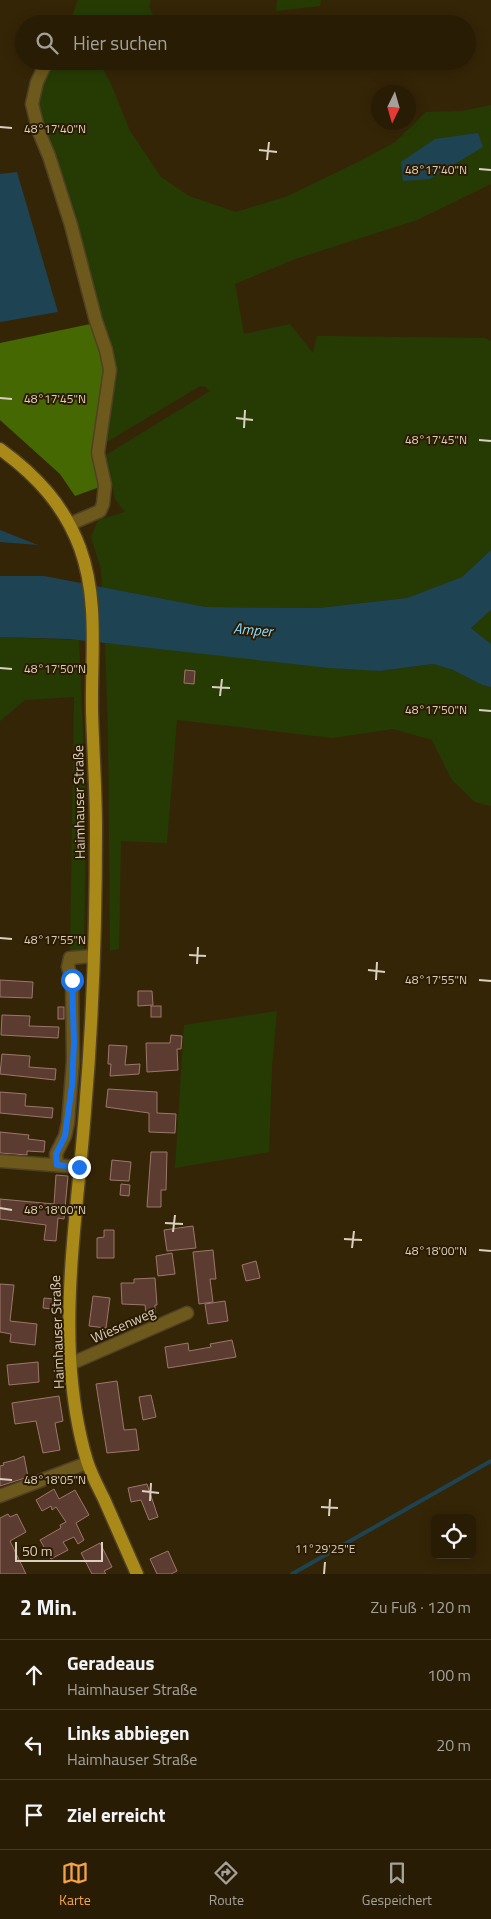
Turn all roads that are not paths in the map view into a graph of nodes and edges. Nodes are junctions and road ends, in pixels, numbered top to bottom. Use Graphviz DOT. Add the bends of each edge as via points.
graph roads {
  1 [pos="42,70"];
  2 [pos="0,450"];
  3 [pos="70,524"];
  4 [pos="93,956"];
  5 [pos="0,1161"];
  6 [pos="57,1165"];
  7 [pos="79,1167"];
  8 [pos="187,1313"];
  9 [pos="70,1360"];
  10 [pos="87,1463"];
  11 [pos="0,1496"];
  12 [pos="138,1574"];
  1 -- 3 [label="street" via="32,104 71,225 110,370 98,453 106,485 103,504 100,511"];
  2 -- 3 [label="main road, Haimhauser Straße" via="25,467 46,489"];
  3 -- 4 [label="main road, Haimhauser Straße" via="90,582 92,616 96,828"];
  4 -- 6 [label="street" via="70,958 68,967 72,980 73,1061 68,1123 56,1154"];
  4 -- 7 [label="main road, Haimhauser Straße"];
  5 -- 6 [label="street"];
  6 -- 7 [label="street"];
  7 -- 9 [label="main road, Haimhauser Straße" via="70,1260"];
  8 -- 9 [label="street, Wiesenweg" via="77,1361"];
  9 -- 10 [label="main road, Haimhauser Straße"];
  10 -- 11 [label="street"];
  10 -- 12 [label="main road, Haimhauser Straße"];
}
